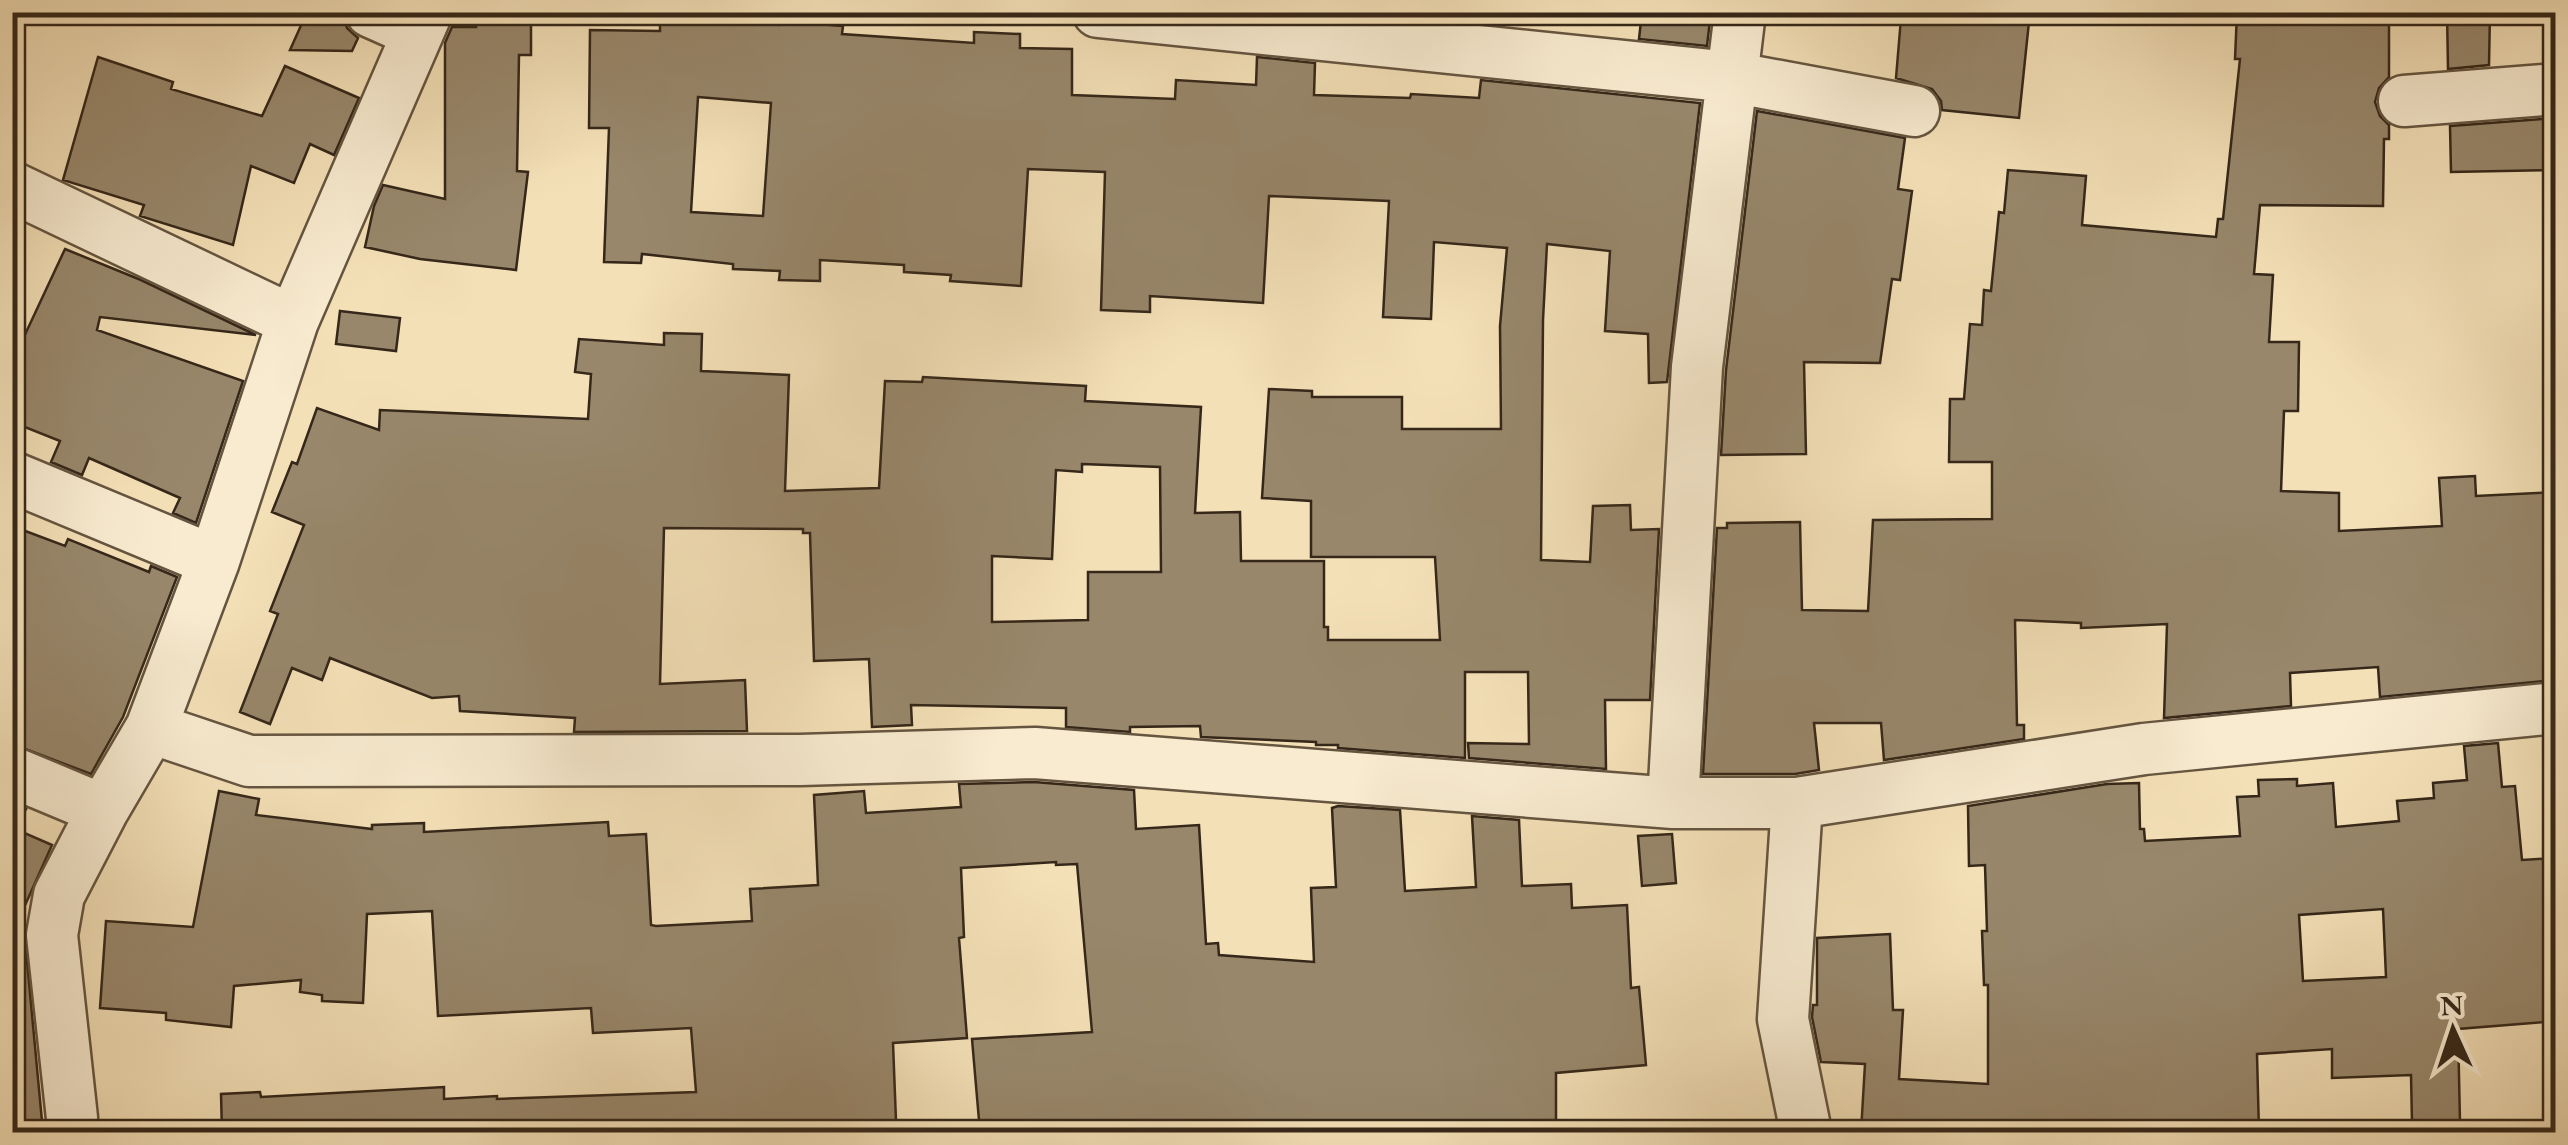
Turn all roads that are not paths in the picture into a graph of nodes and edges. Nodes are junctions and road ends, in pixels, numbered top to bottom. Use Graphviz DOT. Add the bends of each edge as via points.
graph roads {
  1 [pos="371,12"];
  2 [pos="1098,12"];
  3 [pos="1740,12"];
  4 [pos="422,22"];
  5 [pos="1730,78"];
  6 [pos="2556,89"];
  7 [pos="2404,101"];
  8 [pos="1914,111"];
  9 [pos="12,187"];
  10 [pos="293,322"];
  11 [pos="12,477"];
  12 [pos="214,561"];
  13 [pos="2556,708"];
  14 [pos="151,728"];
  15 [pos="12,772"];
  16 [pos="1673,803"];
  17 [pos="1797,803"];
  18 [pos="103,810"];
  19 [pos="32,938"];
  20 [pos="71,1132"];
  21 [pos="1806,1132"];
  1 -- 4 [label="street"];
  2 -- 5 [label="street"];
  3 -- 5 [label="street"];
  4 -- 10 [label="street"];
  5 -- 8 [label="street"];
  5 -- 16 [label="street" via="1698,367"];
  6 -- 7 [label="street"];
  9 -- 10 [label="street"];
  10 -- 12 [label="street"];
  11 -- 12 [label="street"];
  12 -- 14 [label="street"];
  13 -- 17 [label="street" via="2144,749"];
  14 -- 16 [label="street" via="249,762 1035,754"];
  14 -- 18 [label="street"];
  15 -- 18 [label="street"];
  16 -- 17 [label="street"];
  17 -- 21 [label="street" via="1783,1019"];
  18 -- 19 [label="street"];
  19 -- 20 [label="street"];
}
